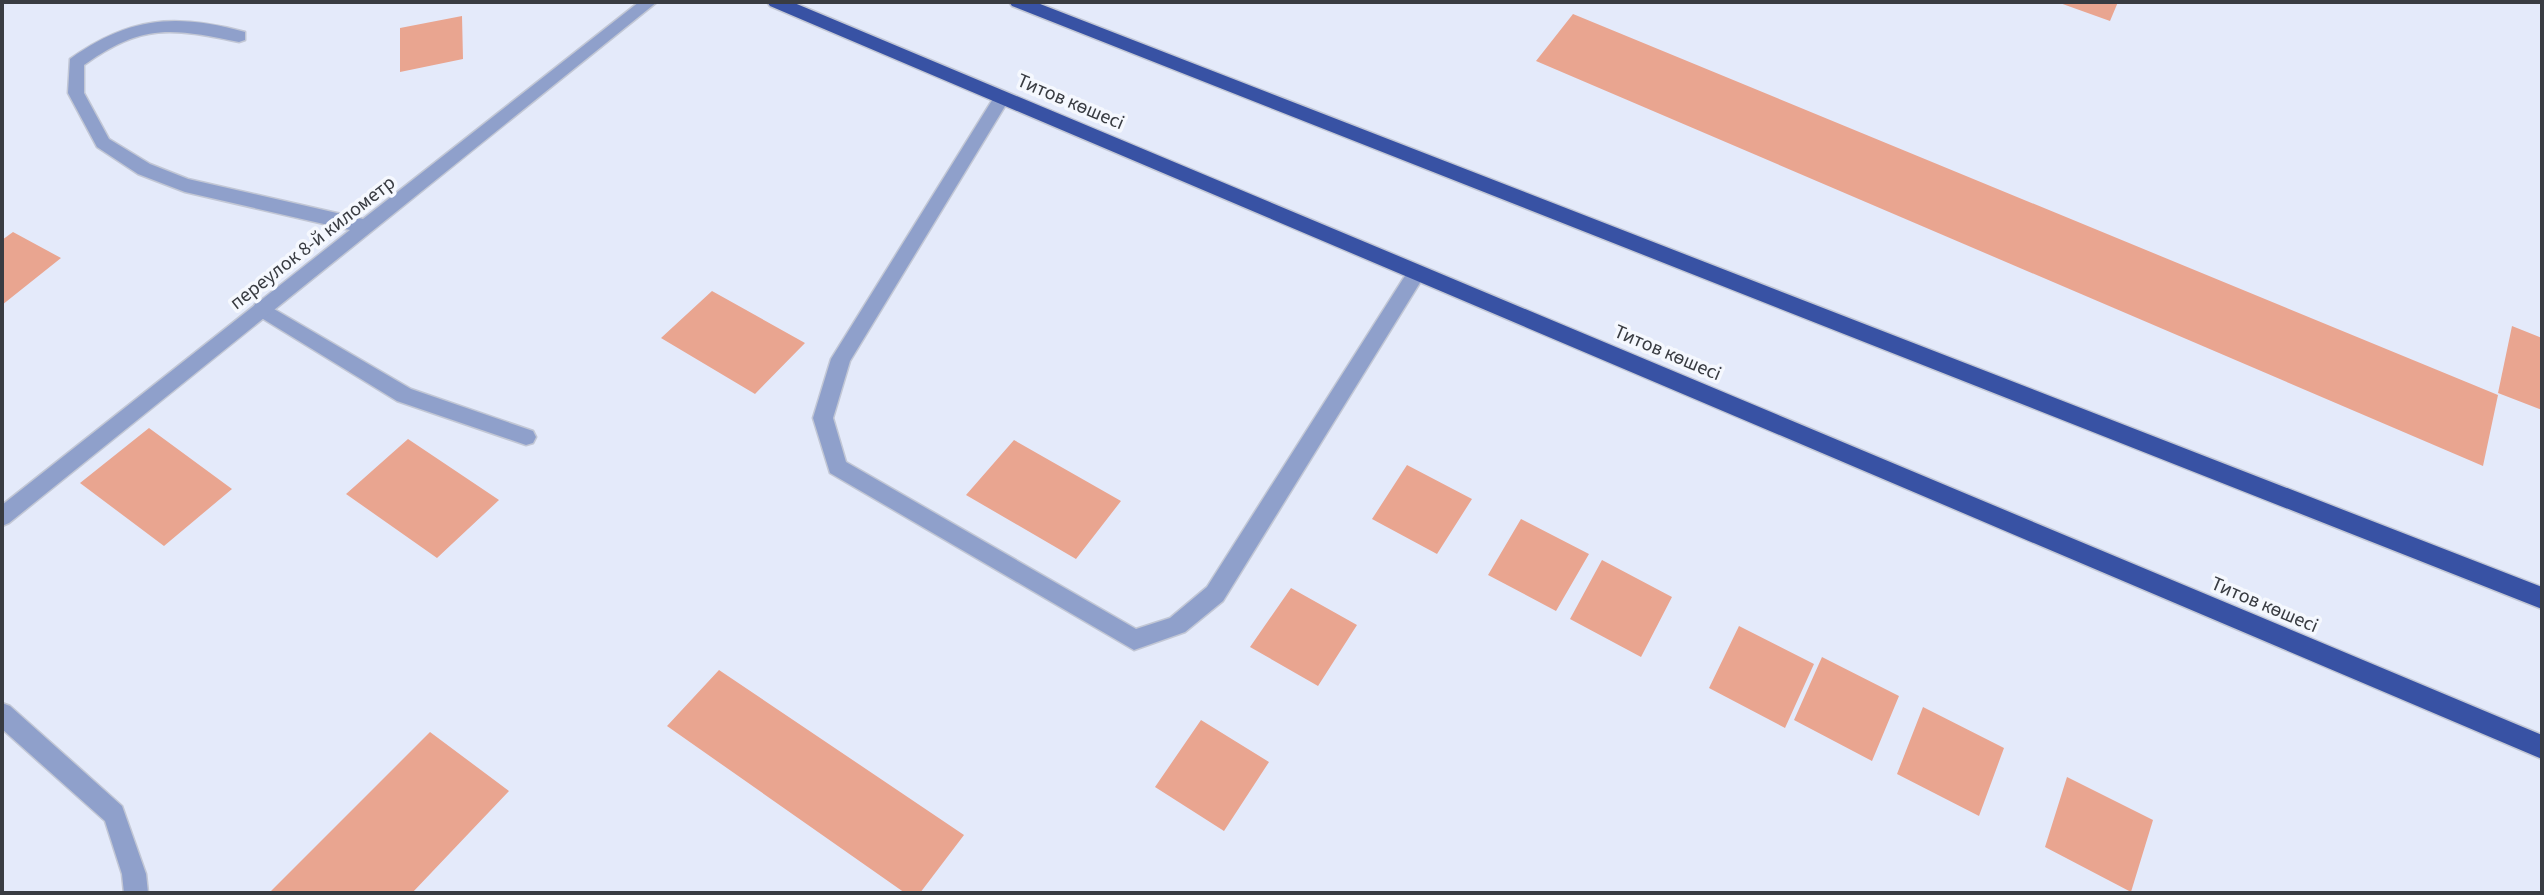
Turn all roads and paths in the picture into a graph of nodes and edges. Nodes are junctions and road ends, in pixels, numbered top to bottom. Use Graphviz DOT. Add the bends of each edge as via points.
graph roads {
  1 [pos="649,2"];
  2 [pos="776,2"];
  3 [pos="1018,2"];
  4 [pos="239,36"];
  5 [pos="1002,98"];
  6 [pos="367,227"];
  7 [pos="1417,273"];
  8 [pos="262,309"];
  9 [pos="526,437"];
  10 [pos="2,517"];
  11 [pos="2542,598"];
  12 [pos="2,714"];
  13 [pos="2542,747"];
  14 [pos="136,893"];
  1 -- 6 [label="street, переулок 8-й километр"];
  2 -- 5 [label="highway, Титов көшесі"];
  3 -- 11 [label="highway"];
  4 -- 6 [label="street" via="175,24 133,29 76,63 76,93 103,143 144,169 185,185"];
  5 -- 7 [label="highway, Титов көшесі"];
  5 -- 7 [label="street" via="841,359 823,418 837,467 1134,640 1177,625 1215,594"];
  6 -- 8 [label="street, переулок 8-й километр"];
  7 -- 13 [label="highway, Титов көшесі"];
  8 -- 9 [label="street" via="404,395"];
  8 -- 10 [label="street, переулок 8-й километр"];
  12 -- 14 [label="street" via="114,814"];
}
